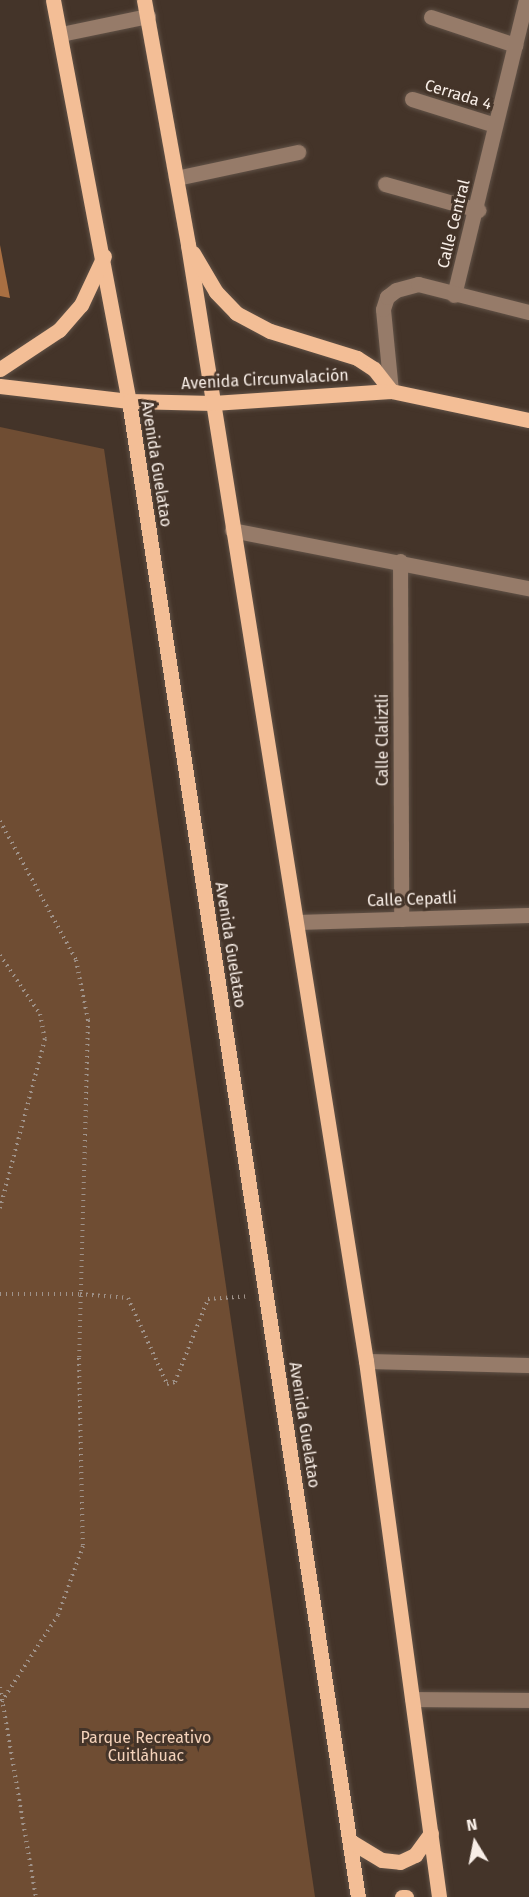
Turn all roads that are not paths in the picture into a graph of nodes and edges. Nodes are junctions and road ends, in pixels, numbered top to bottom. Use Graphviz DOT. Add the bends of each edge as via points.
graph roads {
  1 [pos="53,0"];
  2 [pos="144,0"];
  3 [pos="526,0"];
  4 [pos="148,16"];
  5 [pos="431,17"];
  6 [pos="61,34"];
  7 [pos="515,45"];
  8 [pos="411,99"];
  9 [pos="495,125"];
  10 [pos="298,152"];
  11 [pos="176,178"];
  12 [pos="385,184"];
  13 [pos="478,210"];
  14 [pos="188,245"];
  15 [pos="104,256"];
  16 [pos="454,295"];
  17 [pos="529,312"];
  18 [pos="0,369"];
  19 [pos="0,386"];
  20 [pos="391,391"];
  21 [pos="129,402"];
  22 [pos="213,403"];
  23 [pos="529,420"];
  24 [pos="232,530"];
  25 [pos="400,561"];
  26 [pos="529,588"];
  27 [pos="529,915"];
  28 [pos="401,919"];
  29 [pos="296,922"];
  30 [pos="366,1361"];
  31 [pos="529,1365"];
  32 [pos="412,1699"];
  33 [pos="529,1700"];
  34 [pos="431,1833"];
  35 [pos="350,1841"];
  36 [pos="358,1897"];
  37 [pos="439,1897"];
  1 -- 6 [label="main road, Avenida Guelatao"];
  2 -- 4 [label="main road"];
  3 -- 7 [label="street, Calle Central"];
  4 -- 6 [label="street"];
  4 -- 11 [label="main road"];
  5 -- 7 [label="street"];
  6 -- 15 [label="main road, Avenida Guelatao"];
  7 -- 9 [label="street, Calle Central"];
  8 -- 9 [label="street, Cerrada 4"];
  9 -- 13 [label="street, Calle Central"];
  10 -- 11 [label="street"];
  11 -- 14 [label="main road"];
  12 -- 13 [label="street"];
  13 -- 16 [label="street, Calle Central"];
  14 -- 20 [label="main road" via="216,292 236,313 270,331 357,358 374,369"];
  14 -- 22 [label="main road"];
  15 -- 18 [label="main road" via="81,305 59,330"];
  15 -- 21 [label="main road, Avenida Guelatao"];
  16 -- 17 [label="street"];
  16 -- 20 [label="street, Calle Central" via="418,284 387,297 382,309"];
  19 -- 21 [label="main road, Avenida Circunvalación"];
  20 -- 22 [label="main road, Avenida Circunvalación"];
  20 -- 23 [label="main road, Avenida Circunvalación"];
  21 -- 22 [label="main road, Avenida Circunvalación"];
  21 -- 35 [label="main road, Avenida Guelatao"];
  22 -- 24 [label="main road"];
  24 -- 25 [label="street"];
  24 -- 29 [label="main road"];
  25 -- 26 [label="street"];
  25 -- 28 [label="street, Calle Claliztli"];
  27 -- 28 [label="street, Calle Cepatli"];
  28 -- 29 [label="street, Calle Cepatli"];
  29 -- 30 [label="main road"];
  30 -- 31 [label="street"];
  30 -- 32 [label="main road"];
  32 -- 33 [label="street"];
  32 -- 34 [label="main road"];
  34 -- 35 [label="main road" via="415,1855 400,1862 382,1860"];
  34 -- 37 [label="main road"];
  35 -- 36 [label="main road, Avenida Guelatao"];
}
